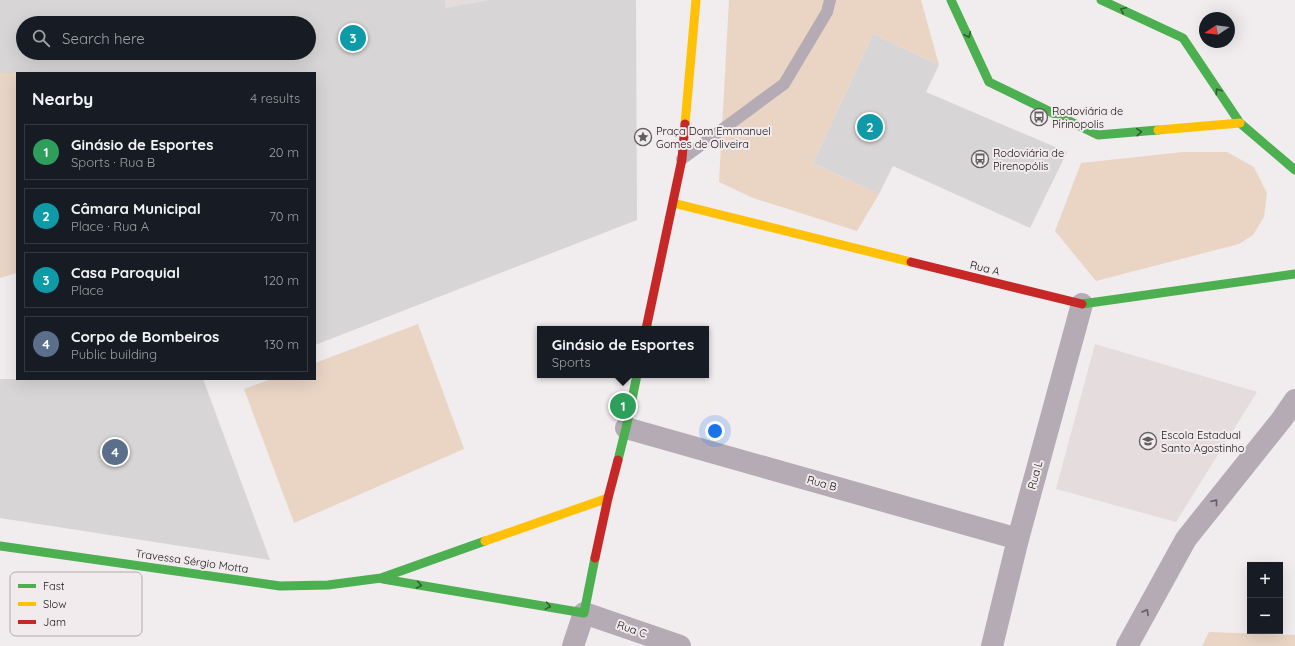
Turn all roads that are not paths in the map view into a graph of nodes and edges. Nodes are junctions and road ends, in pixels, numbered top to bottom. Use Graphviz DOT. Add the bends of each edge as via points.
graph roads {
  1 [pos="696,0"];
  2 [pos="830,0"];
  3 [pos="951,0"];
  4 [pos="1102,0"];
  5 [pos="1240,123"];
  6 [pos="682,159"];
  7 [pos="1295,170"];
  8 [pos="673,203"];
  9 [pos="1295,274"];
  10 [pos="1082,304"];
  11 [pos="647,326"];
  12 [pos="636,378"];
  13 [pos="1295,400"];
  14 [pos="626,428"];
  15 [pos="608,498"];
  16 [pos="1018,538"];
  17 [pos="0,546"];
  18 [pos="381,578"];
  19 [pos="584,613"];
  20 [pos="573,646"];
  21 [pos="680,646"];
  22 [pos="992,646"];
  23 [pos="1127,646"];
  1 -- 6 [label="street"];
  2 -- 6 [label="lane" via="826,12 784,84"];
  3 -- 5 [label="street, one-way" via="989,82 1098,136"];
  5 -- 4 [label="street, one-way" via="1183,38"];
  5 -- 7 [label="street"];
  6 -- 8 [label="street"];
  8 -- 10 [label="street, Rua A"];
  8 -- 11 [label="street"];
  9 -- 10 [label="street, Rua A"];
  10 -- 16 [label="street, Rua L"];
  12 -- 14 [label="street"];
  23 -- 13 [label="street, one-way" via="1186,539"];
  14 -- 15 [label="street"];
  14 -- 16 [label="street, Rua B"];
  15 -- 18 [label="street"];
  15 -- 19 [label="street"];
  16 -- 22 [label="street, Rua L"];
  17 -- 18 [label="street, Travessa Sérgio Motta" via="280,586"];
  18 -- 19 [label="street, one-way"];
  19 -- 20 [label="street"];
  19 -- 21 [label="street, Rua C"];
}
